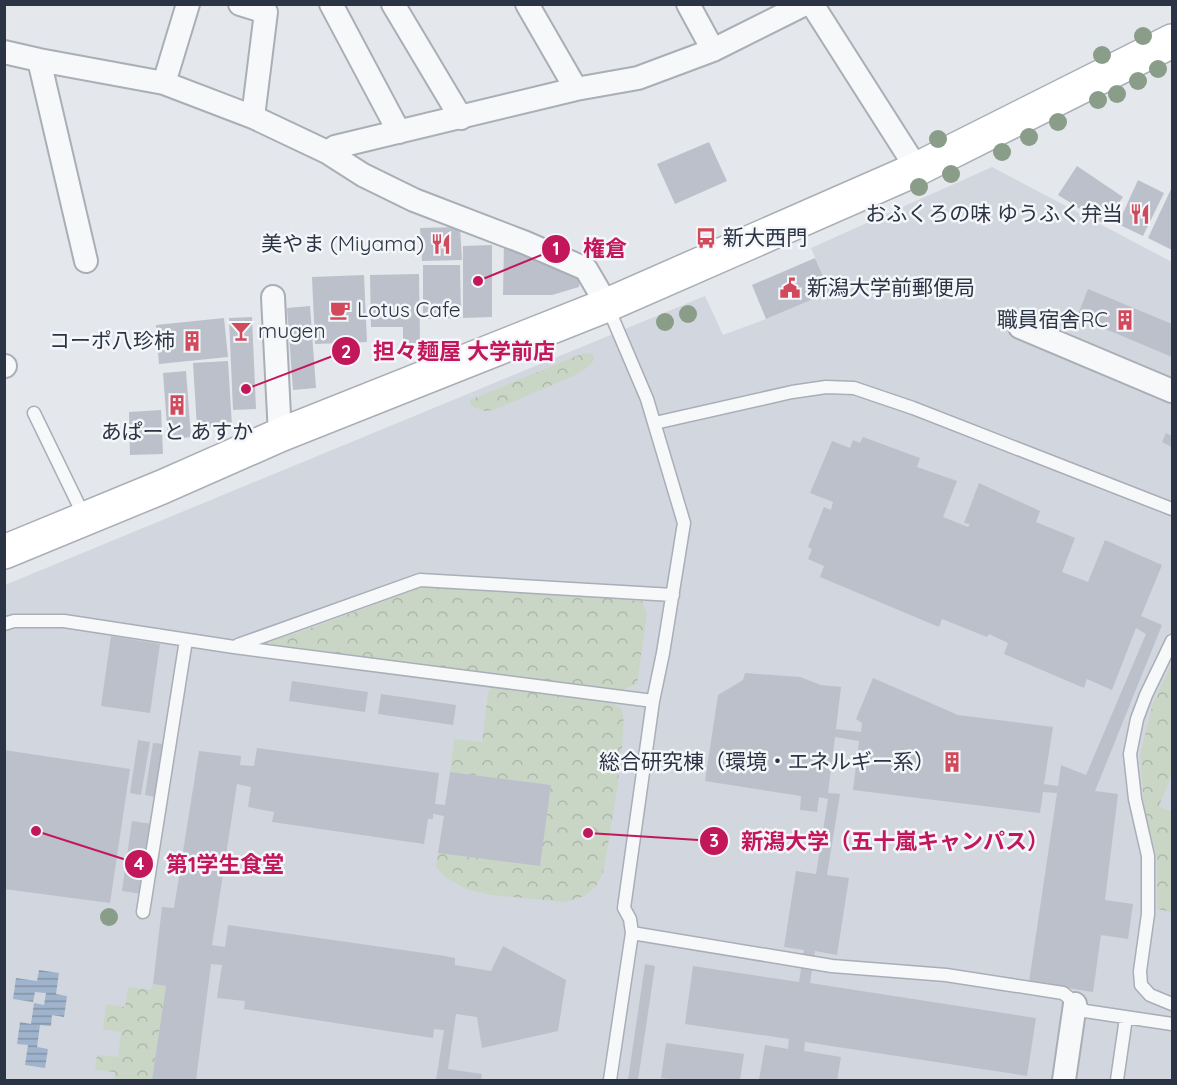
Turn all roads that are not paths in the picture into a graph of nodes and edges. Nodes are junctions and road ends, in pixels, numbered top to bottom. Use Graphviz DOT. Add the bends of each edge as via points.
graph roads {
  1 [pos="188,4"];
  2 [pos="240,4"];
  3 [pos="331,4"];
  4 [pos="393,4"];
  5 [pos="527,4"];
  6 [pos="688,4"];
  7 [pos="805,4"];
  8 [pos="812,4"];
  9 [pos="1173,41"];
  10 [pos="713,50"];
  11 [pos="4,51"];
  12 [pos="39,60"];
  13 [pos="164,83"];
  14 [pos="576,89"];
  15 [pos="253,117"];
  16 [pos="461,117"];
  17 [pos="399,132"];
  18 [pos="327,152"];
  19 [pos="917,169"];
  20 [pos="86,261"];
  21 [pos="273,297"];
  22 [pos="607,305"];
  23 [pos="1020,327"];
  24 [pos="1173,391"];
  25 [pos="34,413"];
  26 [pos="655,423"];
  27 [pos="280,435"];
  28 [pos="1173,509"];
  29 [pos="86,519"];
  30 [pos="4,552"];
  31 [pos="673,595"];
  32 [pos="4,624"];
  33 [pos="186,640"];
  34 [pos="1173,641"];
  35 [pos="234,647"];
  36 [pos="653,702"];
  37 [pos="143,912"];
  38 [pos="632,933"];
  39 [pos="1075,1004"];
  40 [pos="1173,1004"];
  41 [pos="1126,1018"];
  42 [pos="1173,1024"];
  43 [pos="610,1080"];
  44 [pos="1064,1080"];
  45 [pos="1117,1080"];
  1 -- 13 [label="street"];
  2 -- 15 [label="street" via="266,12"];
  3 -- 17 [label="street"];
  4 -- 16 [label="street"];
  5 -- 14 [label="street"];
  6 -- 10 [label="street"];
  7 -- 10 [label="street"];
  8 -- 19 [label="street"];
  9 -- 19 [label="street"];
  10 -- 14 [label="street" via="638,78"];
  11 -- 12 [label="street"];
  12 -- 13 [label="street"];
  12 -- 20 [label="street"];
  13 -- 15 [label="street"];
  14 -- 16 [label="street"];
  15 -- 18 [label="street"];
  16 -- 17 [label="street"];
  17 -- 18 [label="street"];
  18 -- 22 [label="street" via="414,200 586,269"];
  19 -- 22 [label="street"];
  21 -- 27 [label="street"];
  22 -- 26 [label="lane"];
  22 -- 27 [label="street"];
  23 -- 24 [label="street"];
  25 -- 29 [label="lane"];
  26 -- 28 [label="lane" via="792,392 854,388"];
  26 -- 31 [label="lane" via="684,523"];
  27 -- 29 [label="street"];
  29 -- 30 [label="street"];
  31 -- 35 [label="lane" via="420,580"];
  31 -- 36 [label="lane"];
  32 -- 33 [label="lane" via="64,621"];
  33 -- 35 [label="lane"];
  33 -- 37 [label="lane"];
  34 -- 40 [label="lane" via="1146,695 1130,754 1134,799 1148,856 1148,914 1141,985 1150,995"];
  35 -- 36 [label="lane"];
  36 -- 38 [label="lane" via="624,908"];
  38 -- 39 [label="lane" via="832,966 946,975 1063,993"];
  38 -- 43 [label="lane"];
  39 -- 41 [label="lane" via="1085,1011"];
  39 -- 44 [label="street"];
  41 -- 42 [label="lane"];
  41 -- 45 [label="lane"];
}
